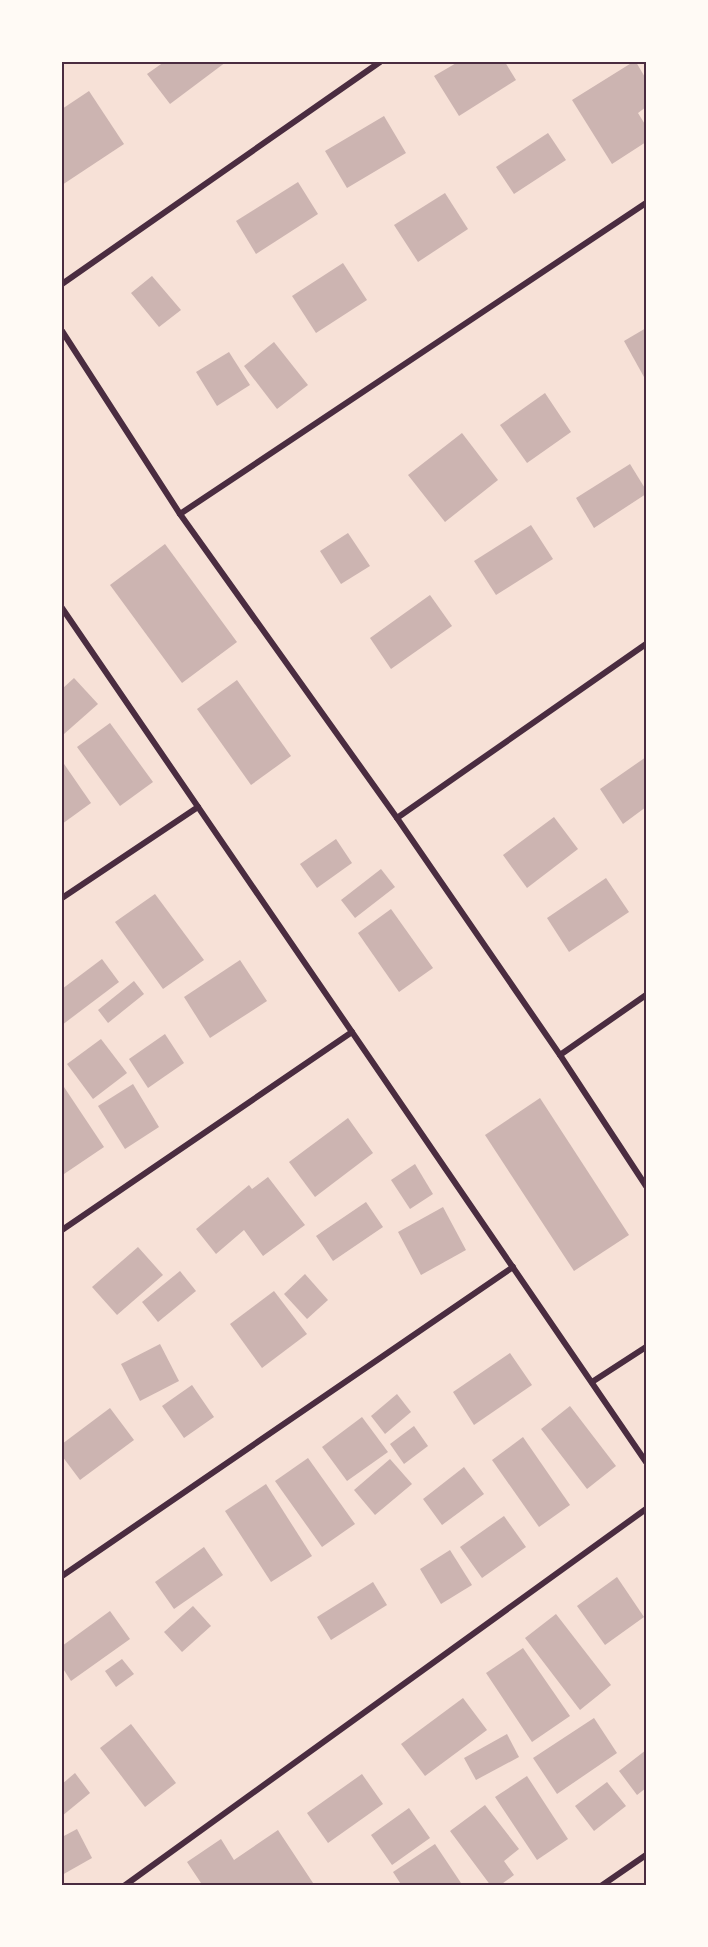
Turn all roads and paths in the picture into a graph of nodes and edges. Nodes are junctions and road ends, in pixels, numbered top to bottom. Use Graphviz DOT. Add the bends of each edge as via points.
graph roads {
  1 [pos="380,62"];
  2 [pos="646,203"];
  3 [pos="62,285"];
  4 [pos="62,331"];
  5 [pos="180,514"];
  6 [pos="62,608"];
  7 [pos="646,644"];
  8 [pos="198,807"];
  9 [pos="397,818"];
  10 [pos="62,898"];
  11 [pos="646,995"];
  12 [pos="352,1032"];
  13 [pos="560,1055"];
  14 [pos="646,1186"];
  15 [pos="62,1230"];
  16 [pos="513,1267"];
  17 [pos="646,1347"];
  18 [pos="592,1382"];
  19 [pos="646,1462"];
  20 [pos="646,1509"];
  21 [pos="62,1576"];
  22 [pos="646,1855"];
  23 [pos="124,1886"];
  24 [pos="601,1886"];
  1 -- 3 [label="street"];
  2 -- 5 [label="street"];
  4 -- 5 [label="street"];
  5 -- 9 [label="street"];
  6 -- 8 [label="street"];
  7 -- 9 [label="street"];
  8 -- 10 [label="street"];
  8 -- 12 [label="street"];
  9 -- 13 [label="street"];
  11 -- 13 [label="street"];
  12 -- 15 [label="street"];
  12 -- 16 [label="street"];
  13 -- 14 [label="street"];
  16 -- 18 [label="street"];
  16 -- 21 [label="street"];
  17 -- 18 [label="street"];
  18 -- 19 [label="street"];
  20 -- 23 [label="street"];
  22 -- 24 [label="street"];
}
